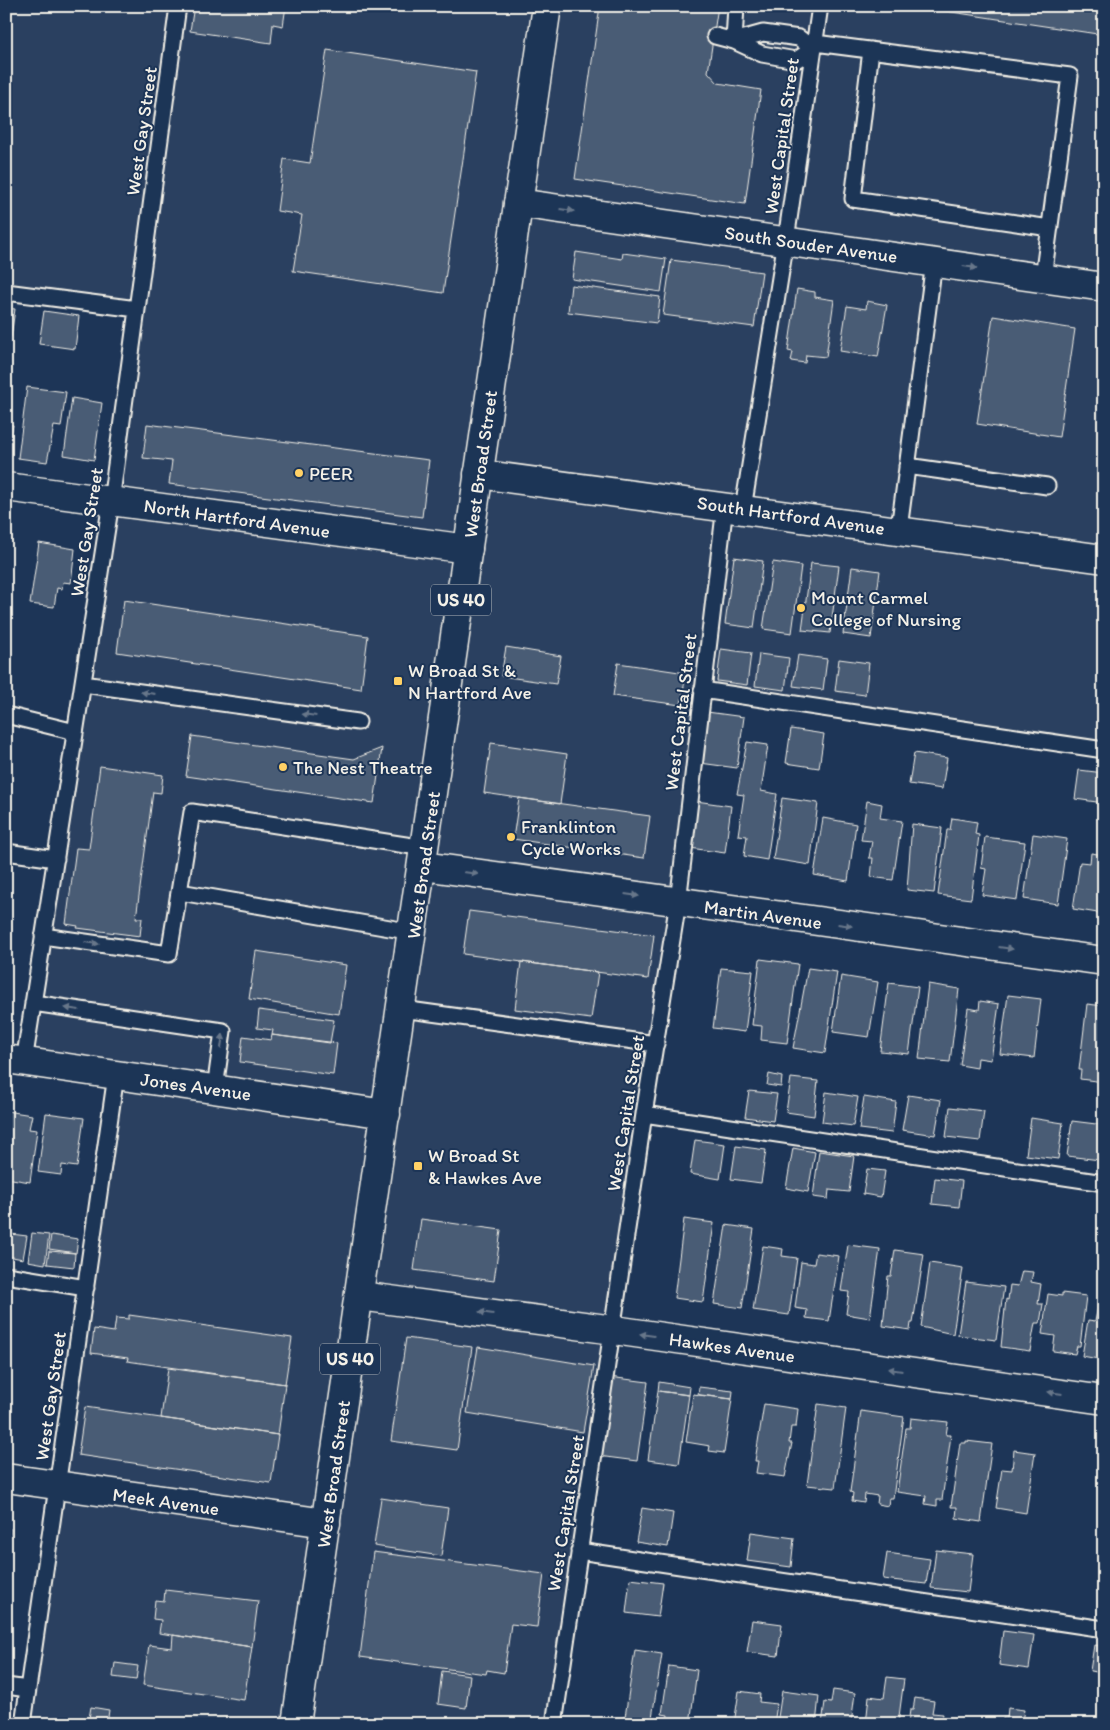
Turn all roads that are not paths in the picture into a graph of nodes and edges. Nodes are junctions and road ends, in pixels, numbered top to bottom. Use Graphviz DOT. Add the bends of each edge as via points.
graph roads {
  1 [pos="178,6"];
  2 [pos="547,6"];
  3 [pos="736,6"];
  4 [pos="820,6"];
  5 [pos="714,36"];
  6 [pos="734,41"];
  7 [pos="814,46"];
  8 [pos="871,50"];
  9 [pos="518,203"];
  10 [pos="1050,228"];
  11 [pos="786,240"];
  12 [pos="934,262"];
  13 [pos="1044,278"];
  14 [pos="1104,287"];
  15 [pos="6,292"];
  16 [pos="137,309"];
  17 [pos="907,466"];
  18 [pos="478,474"];
  19 [pos="1047,486"];
  20 [pos="6,487"];
  21 [pos="111,502"];
  22 [pos="734,508"];
  23 [pos="899,529"];
  24 [pos="468,549"];
  25 [pos="1104,559"];
  26 [pos="82,684"];
  27 [pos="702,690"];
  28 [pos="6,715"];
  29 [pos="358,722"];
  30 [pos="75,732"];
  31 [pos="1104,750"];
  32 [pos="6,852"];
  33 [pos="424,857"];
  34 [pos="56,859"];
  35 [pos="180,892"];
  36 [pos="678,902"];
  37 [pos="413,932"];
  38 [pos="43,936"];
  39 [pos="1104,961"];
  40 [pos="33,1003"];
  41 [pos="402,1009"];
  42 [pos="656,1044"];
  43 [pos="15,1060"];
  44 [pos="116,1075"];
  45 [pos="215,1089"];
  46 [pos="386,1114"];
  47 [pos="644,1114"];
  48 [pos="1104,1183"];
  49 [pos="6,1275"];
  50 [pos="86,1288"];
  51 [pos="360,1296"];
  52 [pos="614,1330"];
  53 [pos="1104,1400"];
  54 [pos="6,1478"];
  55 [pos="58,1485"];
  56 [pos="326,1523"];
  57 [pos="579,1551"];
  58 [pos="1104,1629"];
  59 [pos="6,1686"];
  60 [pos="28,1689"];
  61 [pos="23,1724"];
  62 [pos="296,1724"];
  63 [pos="554,1724"];
  1 -- 16 [label="lane, West Gay Street"];
  2 -- 9 [label="street, West Broad Street / US 40"];
  3 -- 6 [label="lane"];
  4 -- 7 [label="lane, West Capital Street"];
  5 -- 6 [label="lane"];
  6 -- 7 [label="lane" via="763,33 799,38"];
  6 -- 7 [label="lane" via="762,54 796,60"];
  7 -- 8 [label="lane"];
  7 -- 11 [label="lane, West Capital Street"];
  8 -- 10 [label="lane" via="852,199"];
  8 -- 10 [label="lane" via="1070,76"];
  9 -- 11 [label="street, South Souder Avenue, one-way"];
  9 -- 18 [label="street, West Broad Street / US 40"];
  10 -- 13 [label="lane"];
  11 -- 12 [label="street, South Souder Avenue"];
  11 -- 22 [label="lane, West Capital Street"];
  12 -- 13 [label="street, South Souder Avenue, one-way"];
  12 -- 17 [label="lane"];
  13 -- 14 [label="street, South Souder Avenue"];
  15 -- 16 [label="lane"];
  16 -- 21 [label="lane, West Gay Street"];
  17 -- 19 [label="lane"];
  17 -- 23 [label="lane"];
  18 -- 22 [label="street, South Hartford Avenue"];
  18 -- 24 [label="street, West Broad Street / US 40"];
  20 -- 21 [label="street, North Hartford Avenue"];
  21 -- 24 [label="street, North Hartford Avenue"];
  21 -- 26 [label="lane, West Gay Street"];
  22 -- 23 [label="street, South Hartford Avenue"];
  22 -- 27 [label="lane, West Capital Street"];
  23 -- 25 [label="street, South Hartford Avenue"];
  24 -- 33 [label="street, West Broad Street / US 40"];
  29 -- 26 [label="lane, one-way"];
  26 -- 30 [label="lane, West Gay Street"];
  27 -- 31 [label="lane"];
  27 -- 36 [label="lane, West Capital Street"];
  28 -- 30 [label="lane"];
  30 -- 34 [label="lane, West Gay Street"];
  32 -- 34 [label="lane"];
  33 -- 35 [label="lane" via="192,812"];
  33 -- 36 [label="street, Martin Avenue, one-way"];
  33 -- 37 [label="street, West Broad Street / US 40"];
  34 -- 38 [label="lane, West Gay Street"];
  35 -- 37 [label="lane"];
  38 -- 35 [label="lane, one-way" via="169,954"];
  36 -- 39 [label="street, Martin Avenue, one-way"];
  36 -- 42 [label="lane, West Capital Street"];
  37 -- 41 [label="street, West Broad Street / US 40"];
  38 -- 40 [label="lane, West Gay Street"];
  40 -- 43 [label="lane, West Gay Street"];
  45 -- 40 [label="lane, one-way" via="223,1031"];
  41 -- 42 [label="lane"];
  41 -- 46 [label="street, West Broad Street / US 40"];
  42 -- 47 [label="lane, West Capital Street"];
  43 -- 44 [label="street, Jones Avenue"];
  44 -- 45 [label="street, Jones Avenue"];
  44 -- 50 [label="lane, West Gay Street"];
  45 -- 46 [label="street, Jones Avenue"];
  46 -- 51 [label="street, West Broad Street / US 40"];
  47 -- 48 [label="lane"];
  47 -- 52 [label="lane, West Capital Street"];
  49 -- 50 [label="lane"];
  50 -- 55 [label="lane, West Gay Street"];
  52 -- 51 [label="street, Hawkes Avenue, one-way"];
  51 -- 56 [label="street, West Broad Street / US 40"];
  53 -- 52 [label="street, Hawkes Avenue, one-way"];
  52 -- 57 [label="lane, West Capital Street"];
  54 -- 55 [label="street, Meek Avenue"];
  55 -- 56 [label="street, Meek Avenue"];
  55 -- 60 [label="lane, West Gay Street"];
  56 -- 62 [label="street, West Broad Street / US 40"];
  57 -- 58 [label="lane"];
  57 -- 63 [label="lane, West Capital Street"];
  59 -- 60 [label="lane"];
  60 -- 61 [label="lane, West Gay Street"];
}
